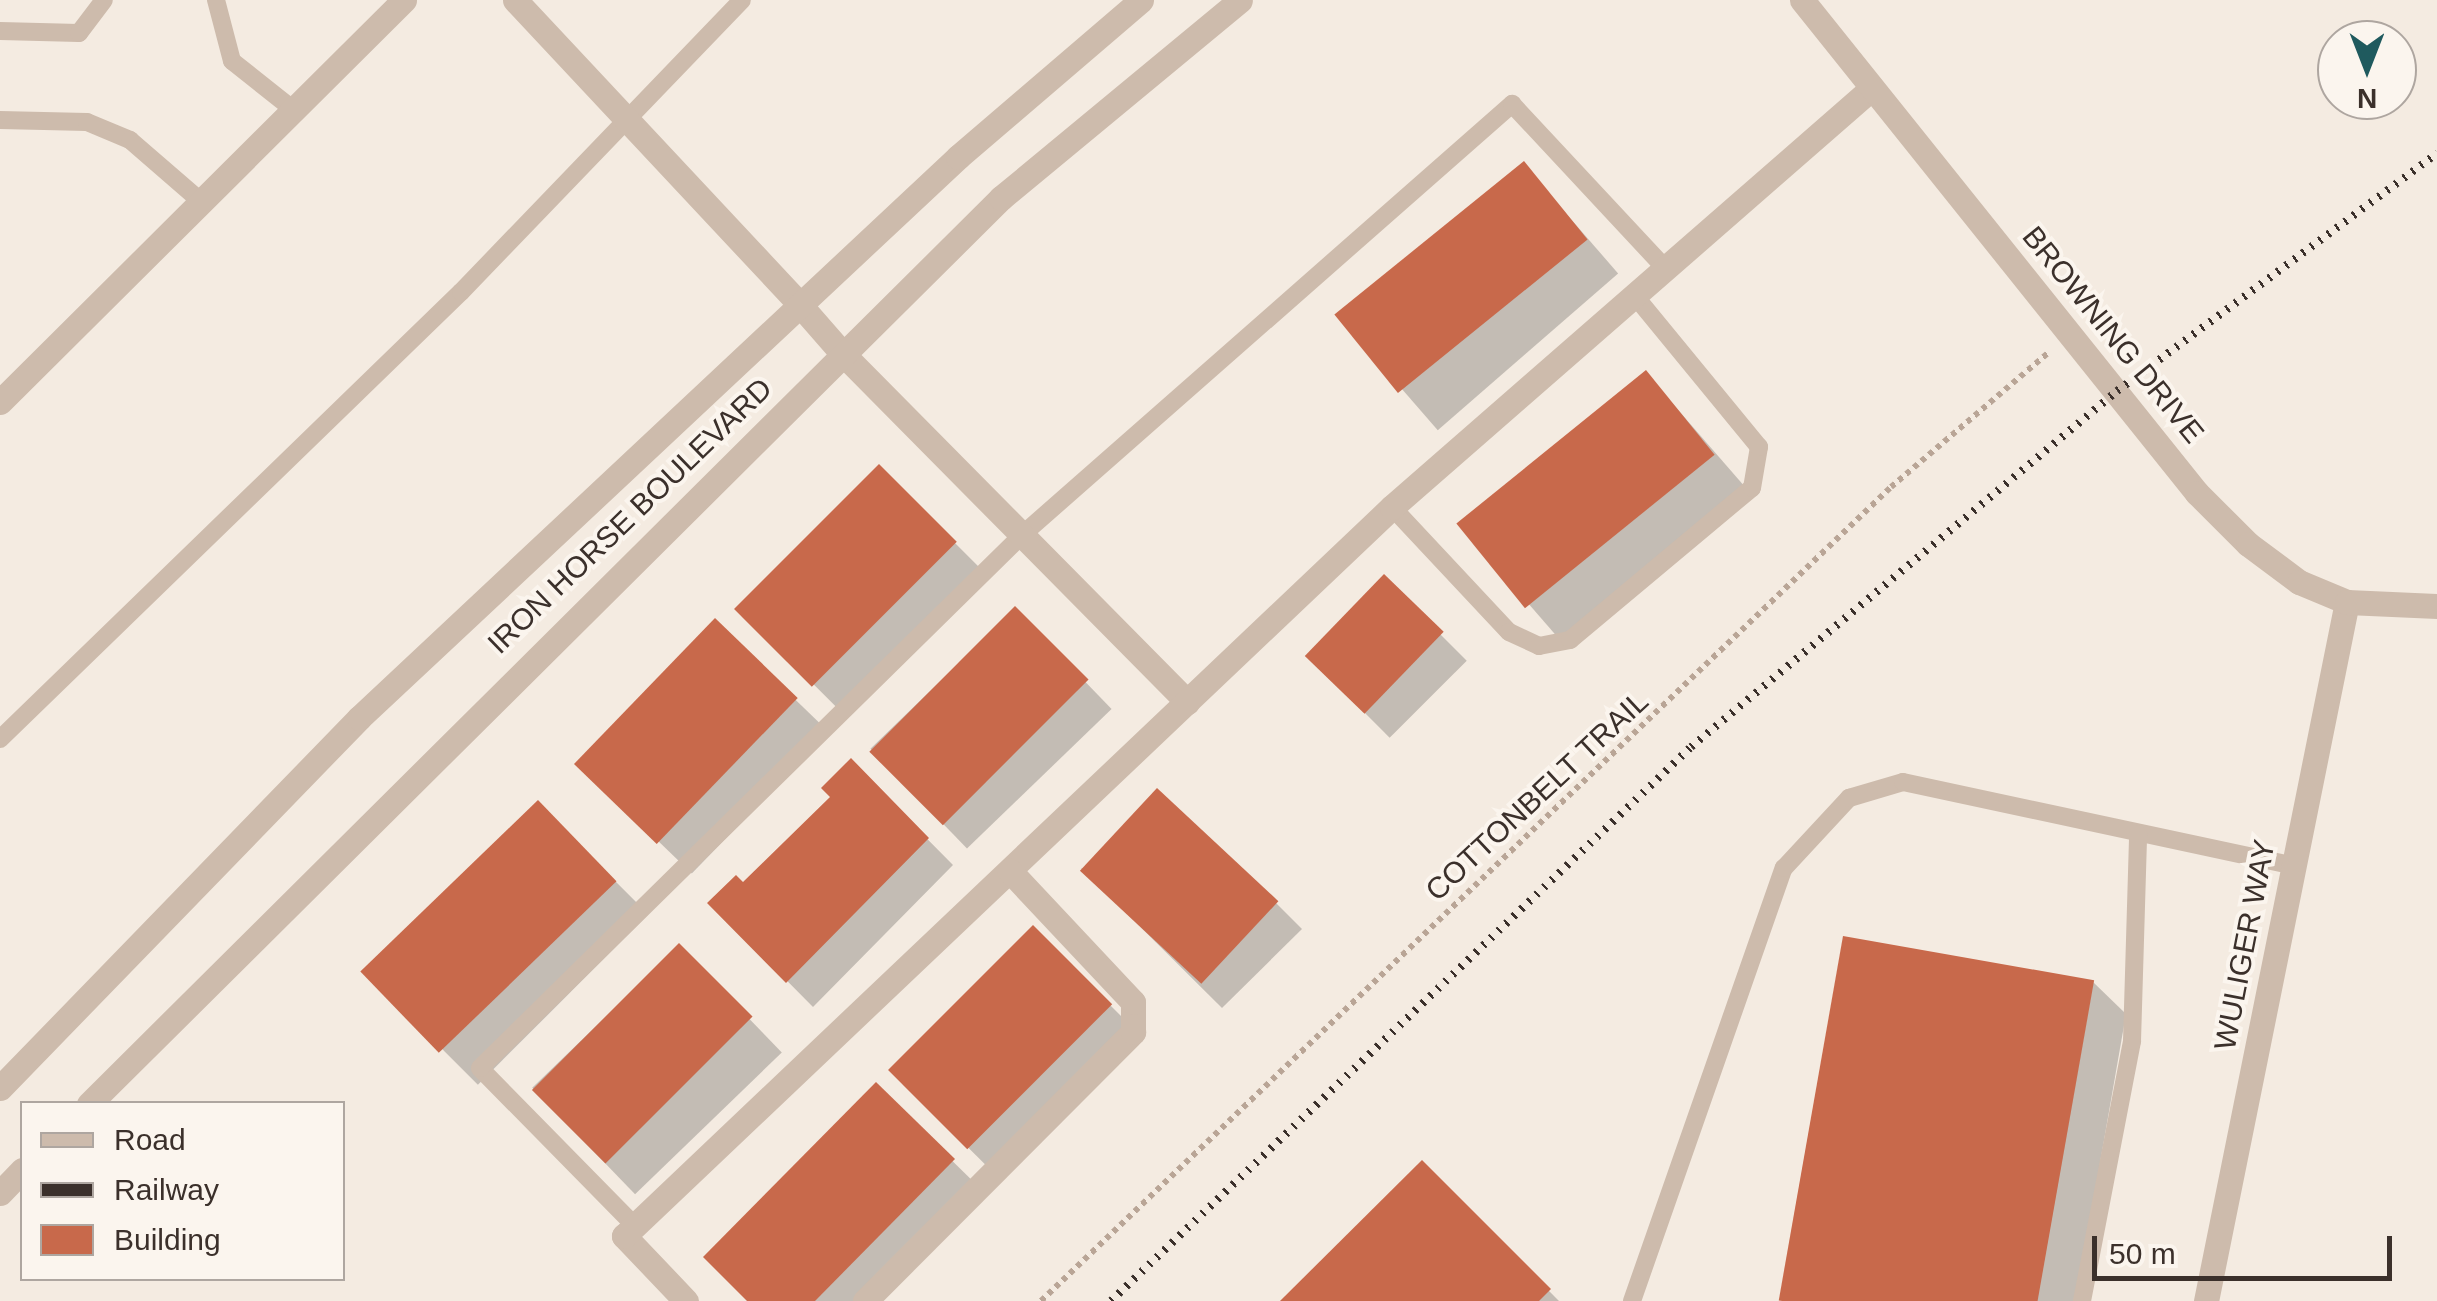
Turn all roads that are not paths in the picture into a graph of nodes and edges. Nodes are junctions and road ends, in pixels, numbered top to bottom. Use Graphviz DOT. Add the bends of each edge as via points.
graph roads {
  1 [pos="104,0"];
  2 [pos="216,0"];
  3 [pos="404,0"];
  4 [pos="515,0"];
  5 [pos="742,0"];
  6 [pos="1141,0"];
  7 [pos="1240,0"];
  8 [pos="1802,0"];
  9 [pos="0,32"];
  10 [pos="1872,88"];
  11 [pos="295,111"];
  12 [pos="0,120"];
  13 [pos="630,121"];
  14 [pos="204,204"];
  15 [pos="1666,270"];
  16 [pos="1636,296"];
  17 [pos="800,305"];
  18 [pos="842,353"];
  19 [pos="0,402"];
  20 [pos="1392,507"];
  21 [pos="1022,535"];
  22 [pos="2347,602"];
  23 [pos="2437,606"];
  24 [pos="1187,702"];
  25 [pos="0,738"];
  26 [pos="2138,834"];
  27 [pos="2294,866"];
  28 [pos="1010,871"];
  29 [pos="0,1088"];
  30 [pos="91,1101"];
  31 [pos="20,1172"];
  32 [pos="0,1193"];
  33 [pos="635,1226"];
  34 [pos="686,1301"];
  35 [pos="865,1301"];
  36 [pos="1632,1301"];
  37 [pos="2082,1301"];
  38 [pos="2206,1301"];
  1 -- 9 [label="lane" via="99,18 79,33"];
  2 -- 11 [label="lane" via="232,61"];
  3 -- 11 [label="street"];
  4 -- 13 [label="street"];
  5 -- 13 [label="lane"];
  6 -- 17 [label="street, IRON HORSE BOULEVARD"];
  7 -- 18 [label="street, IRON HORSE BOULEVARD" via="1001,198"];
  8 -- 10 [label="street, BROWNING DRIVE"];
  10 -- 15 [label="street"];
  10 -- 22 [label="street, BROWNING DRIVE" via="2248,544 2299,582"];
  11 -- 14 [label="street"];
  12 -- 14 [label="lane" via="87,122 130,140"];
  13 -- 17 [label="street"];
  13 -- 25 [label="lane"];
  14 -- 19 [label="street"];
  15 -- 16 [label="street"];
  15 -- 21 [label="lane" via="1512,104"];
  16 -- 20 [label="street"];
  16 -- 20 [label="lane" via="1758,446 1752,488 1570,640 1539,646 1509,632"];
  17 -- 18 [label="street"];
  17 -- 29 [label="street, IRON HORSE BOULEVARD" via="359,718"];
  18 -- 21 [label="street"];
  18 -- 30 [label="street, IRON HORSE BOULEVARD"];
  20 -- 24 [label="street"];
  21 -- 24 [label="street"];
  21 -- 33 [label="lane" via="480,1068"];
  22 -- 23 [label="street, BROWNING DRIVE"];
  22 -- 27 [label="street, WULIGER WAY"];
  24 -- 28 [label="street"];
  26 -- 27 [label="lane"];
  26 -- 36 [label="lane" via="1903,782 1848,798 1784,868"];
  26 -- 37 [label="lane" via="2132,1042"];
  27 -- 38 [label="street, WULIGER WAY"];
  28 -- 33 [label="street"];
  28 -- 35 [label="street" via="1133,1002 1133,1032"];
  31 -- 32 [label="street"];
  33 -- 34 [label="street" via="624,1236"];
}
